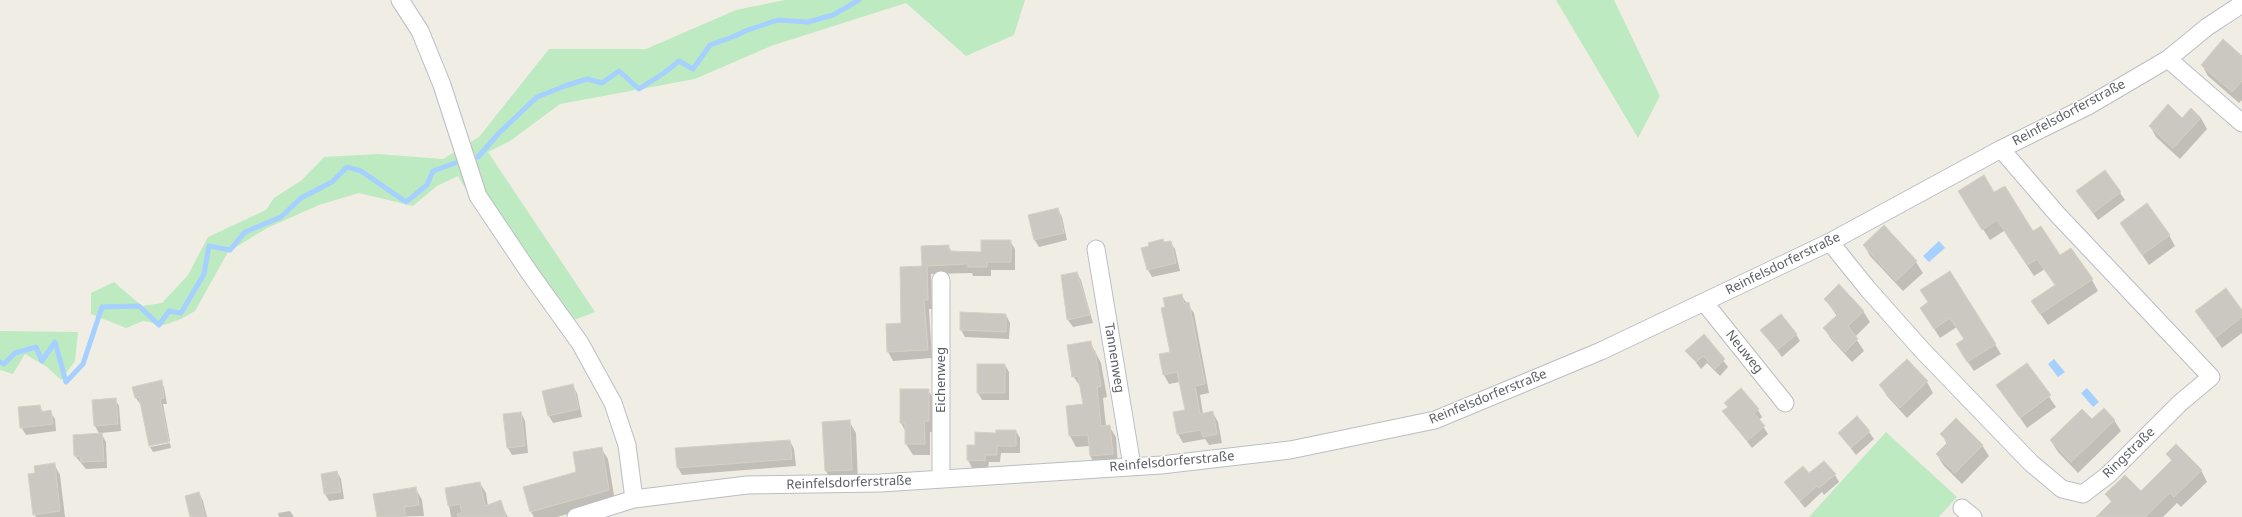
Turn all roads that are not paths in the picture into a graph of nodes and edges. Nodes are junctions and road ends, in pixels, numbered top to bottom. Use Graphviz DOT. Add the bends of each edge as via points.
graph roads {
  1 [pos="400,0"];
  2 [pos="2242,4"];
  3 [pos="2168,59"];
  4 [pos="2242,124"];
  5 [pos="2001,149"];
  6 [pos="1830,242"];
  7 [pos="1096,249"];
  8 [pos="941,280"];
  9 [pos="1704,302"];
  10 [pos="1785,403"];
  11 [pos="1132,466"];
  12 [pos="941,479"];
  13 [pos="634,499"];
  14 [pos="576,517"];
  1 -- 13 [label="street" via="420,31 442,85 478,196 580,343 613,403 627,445"];
  2 -- 3 [label="street, Reinfelsdorferstraße" via="2207,27"];
  3 -- 4 [label="street"];
  3 -- 5 [label="street, Reinfelsdorferstraße" via="2088,106"];
  5 -- 6 [label="street, Reinfelsdorferstraße"];
  5 -- 6 [label="street, Ringstraße" via="2057,214 2211,377 2180,403 2108,475 2083,494 2062,489 2031,463 1922,350"];
  6 -- 9 [label="street, Reinfelsdorferstraße"];
  7 -- 11 [label="street, Tannenweg"];
  8 -- 12 [label="street, Eichenweg"];
  9 -- 10 [label="street, Neuweg"];
  9 -- 11 [label="street, Reinfelsdorferstraße" via="1601,351 1435,420 1290,450"];
  11 -- 12 [label="street, Reinfelsdorferstraße"];
  12 -- 13 [label="street, Reinfelsdorferstraße" via="881,483 747,485"];
  13 -- 14 [label="street, Reinfelsdorferstraße"];
}
